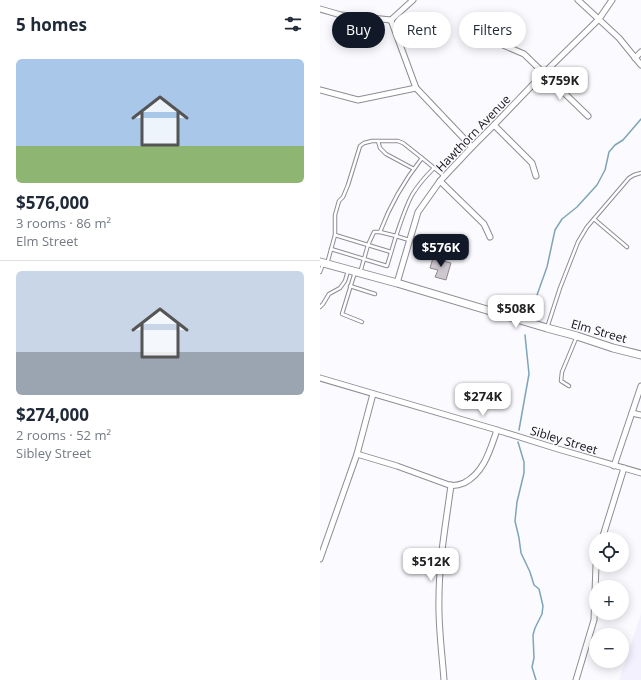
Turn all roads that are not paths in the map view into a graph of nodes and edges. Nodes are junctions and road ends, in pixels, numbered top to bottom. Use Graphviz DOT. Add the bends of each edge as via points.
graph roads {
  1 [pos="413,0"];
  2 [pos="578,0"];
  3 [pos="612,0"];
  4 [pos="320,9"];
  5 [pos="599,19"];
  6 [pos="391,20"];
  7 [pos="510,48"];
  8 [pos="641,52"];
  9 [pos="635,58"];
  10 [pos="641,65"];
  11 [pos="543,74"];
  12 [pos="416,88"];
  13 [pos="320,90"];
  14 [pos="588,116"];
  15 [pos="494,125"];
  16 [pos="378,141"];
  17 [pos="472,147"];
  18 [pos="422,158"];
  19 [pos="434,168"];
  20 [pos="414,169"];
  21 [pos="641,173"];
  22 [pos="536,176"];
  23 [pos="444,177"];
  24 [pos="440,182"];
  25 [pos="594,218"];
  26 [pos="380,232"];
  27 [pos="335,235"];
  28 [pos="396,236"];
  29 [pos="490,237"];
  30 [pos="410,240"];
  31 [pos="368,245"];
  32 [pos="627,247"];
  33 [pos="331,249"];
  34 [pos="391,252"];
  35 [pos="364,259"];
  36 [pos="323,263"];
  37 [pos="354,271"];
  38 [pos="320,272"];
  39 [pos="397,283"];
  40 [pos="350,286"];
  41 [pos="375,294"];
  42 [pos="320,307"];
  43 [pos="362,322"];
  44 [pos="547,328"];
  45 [pos="577,336"];
  46 [pos="641,355"];
  47 [pos="320,378"];
  48 [pos="569,386"];
  49 [pos="641,386"];
  50 [pos="373,394"];
  51 [pos="632,412"];
  52 [pos="641,415"];
  53 [pos="498,430"];
  54 [pos="357,454"];
  55 [pos="614,466"];
  56 [pos="624,468"];
  57 [pos="641,473"];
  58 [pos="451,485"];
  59 [pos="604,532"];
  60 [pos="320,559"];
  61 [pos="596,572"];
  62 [pos="444,680"];
  63 [pos="576,680"];
  1 -- 6 [label="street"];
  2 -- 5 [label="street"];
  3 -- 5 [label="street, Hawthorn Avenue"];
  4 -- 6 [label="street" via="341,15"];
  5 -- 9 [label="street"];
  5 -- 11 [label="street, Hawthorn Avenue"];
  6 -- 12 [label="street"];
  7 -- 11 [label="street" via="524,54"];
  8 -- 9 [label="street"];
  9 -- 10 [label="street"];
  11 -- 14 [label="street"];
  11 -- 15 [label="street, Hawthorn Avenue"];
  12 -- 13 [label="street" via="358,100"];
  12 -- 17 [label="street"];
  15 -- 17 [label="street, Hawthorn Avenue"];
  15 -- 22 [label="street" via="532,163"];
  16 -- 18 [label="lane" via="398,141"];
  16 -- 20 [label="lane" via="386,154"];
  16 -- 27 [label="lane" via="360,146 348,185 335,215"];
  17 -- 23 [label="street, Hawthorn Avenue"];
  18 -- 19 [label="lane"];
  18 -- 20 [label="lane"];
  19 -- 23 [label="lane"];
  19 -- 28 [label="lane" via="413,194"];
  20 -- 26 [label="lane" via="393,202"];
  21 -- 25 [label="lane" via="629,178"];
  23 -- 24 [label="street, Hawthorn Avenue"];
  24 -- 29 [label="street" via="484,224"];
  24 -- 30 [label="street, Hawthorn Avenue" via="418,212"];
  25 -- 32 [label="lane"];
  25 -- 44 [label="lane" via="578,242"];
  26 -- 28 [label="lane"];
  26 -- 31 [label="lane" via="374,232"];
  27 -- 31 [label="lane"];
  27 -- 33 [label="lane"];
  28 -- 30 [label="lane"];
  28 -- 34 [label="lane"];
  30 -- 39 [label="street, Hawthorn Avenue"];
  31 -- 34 [label="lane"];
  31 -- 35 [label="lane"];
  33 -- 35 [label="lane"];
  33 -- 36 [label="lane"];
  34 -- 35 [label="lane" via="387,266"];
  35 -- 37 [label="lane"];
  36 -- 37 [label="main road, Elm Street"];
  36 -- 38 [label="lane"];
  37 -- 39 [label="main road, Elm Street"];
  37 -- 40 [label="lane"];
  37 -- 42 [label="lane" via="340,288 329,294"];
  39 -- 44 [label="main road, Elm Street"];
  40 -- 41 [label="lane"];
  40 -- 43 [label="lane" via="342,314"];
  44 -- 45 [label="main road, Elm Street"];
  45 -- 46 [label="main road, Elm Street"];
  45 -- 48 [label="lane" via="562,372 561,381"];
  47 -- 50 [label="street, Sibley Street"];
  49 -- 51 [label="street"];
  50 -- 53 [label="street, Sibley Street"];
  50 -- 54 [label="street"];
  51 -- 52 [label="street"];
  51 -- 55 [label="street"];
  53 -- 55 [label="street, Sibley Street"];
  53 -- 58 [label="street" via="478,472 466,482"];
  54 -- 58 [label="street"];
  54 -- 60 [label="street"];
  55 -- 56 [label="street, Sibley Street"];
  56 -- 57 [label="street, Sibley Street"];
  56 -- 59 [label="street"];
  58 -- 62 [label="street" via="439,582"];
  61 -- 63 [label="street" via="594,620"];
}
